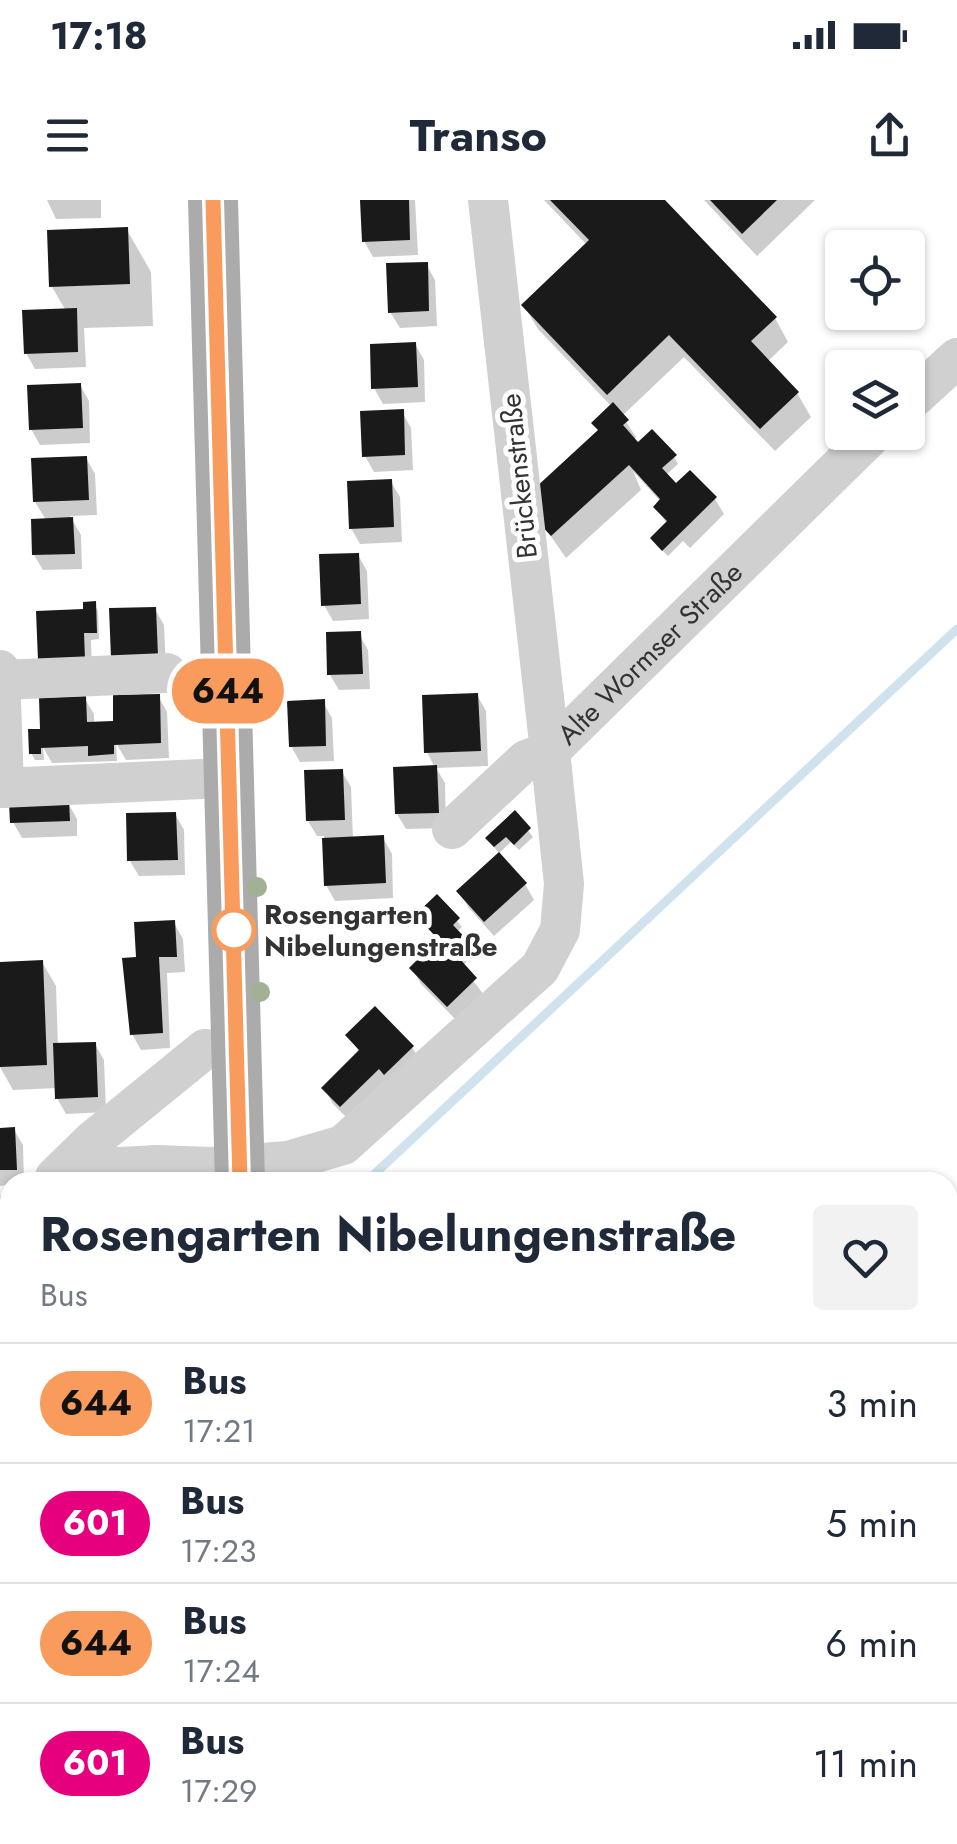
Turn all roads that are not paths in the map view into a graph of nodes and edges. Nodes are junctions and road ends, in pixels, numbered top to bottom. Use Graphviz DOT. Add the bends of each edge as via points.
graph roads {
  1 [pos="213,200"];
  2 [pos="488,200"];
  3 [pos="957,358"];
  4 [pos="925,387"];
  5 [pos="858,450"];
  6 [pos="0,670"];
  7 [pos="166,673"];
  8 [pos="0,680"];
  9 [pos="550,751"];
  10 [pos="202,780"];
  11 [pos="2,788"];
  12 [pos="452,828"];
  13 [pos="206,1049"];
  14 [pos="60,1172"];
  15 [pos="240,1172"];
  16 [pos="247,1172"];
  1 -- 15 [label="main road"];
  2 -- 9 [label="street, Brückenstraße"];
  3 -- 4 [label="street"];
  5 -- 9 [label="street, Alte Wormser Straße"];
  6 -- 8 [label="street"];
  7 -- 8 [label="street"];
  8 -- 11 [label="street"];
  9 -- 12 [label="street" via="526,760"];
  9 -- 16 [label="street, Alte Wormser Straße" via="564,884 560,930 540,968 343,1146"];
  10 -- 11 [label="street"];
  13 -- 14 [label="street"];
}
